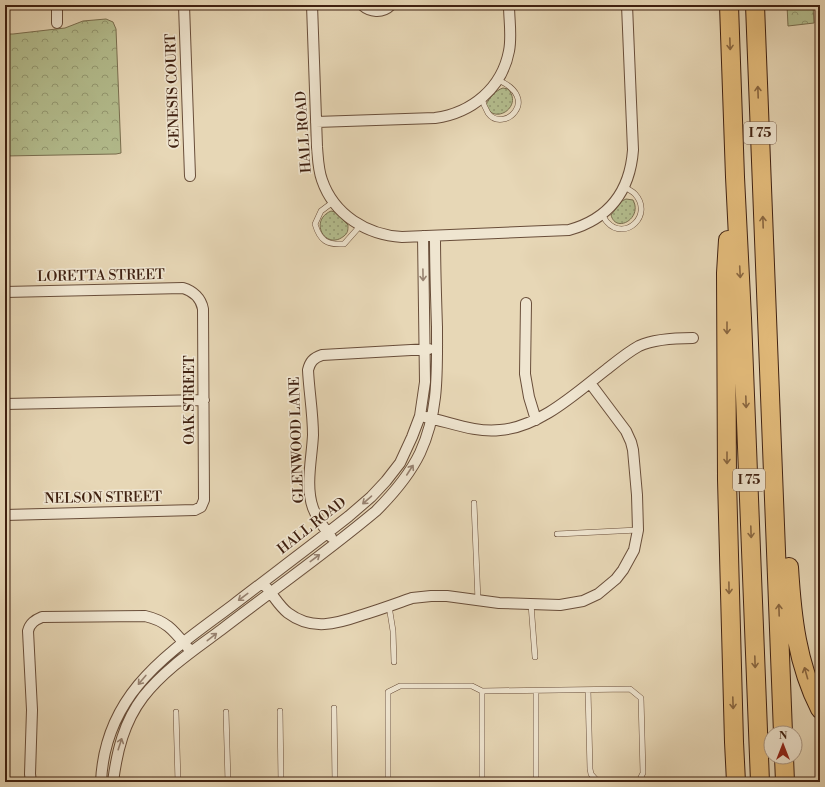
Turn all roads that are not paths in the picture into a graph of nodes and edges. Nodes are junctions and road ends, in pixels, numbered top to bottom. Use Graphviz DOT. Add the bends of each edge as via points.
graph roads {
  1 [pos="57,5"];
  2 [pos="184,5"];
  3 [pos="312,5"];
  4 [pos="362,5"];
  5 [pos="391,5"];
  6 [pos="509,5"];
  7 [pos="627,5"];
  8 [pos="729,5"];
  9 [pos="755,5"];
  10 [pos="57,23"];
  11 [pos="498,80"];
  12 [pos="482,98"];
  13 [pos="316,122"];
  14 [pos="190,176"];
  15 [pos="735,178"];
  16 [pos="624,187"];
  17 [pos="333,202"];
  18 [pos="602,214"];
  19 [pos="360,226"];
  20 [pos="423,236"];
  21 [pos="435,236"];
  22 [pos="5,292"];
  23 [pos="196,296"];
  24 [pos="526,303"];
  25 [pos="693,338"];
  26 [pos="424,349"];
  27 [pos="437,349"];
  28 [pos="770,381"];
  29 [pos="590,383"];
  30 [pos="204,400"];
  31 [pos="5,404"];
  32 [pos="420,416"];
  33 [pos="432,419"];
  34 [pos="536,420"];
  35 [pos="474,503"];
  36 [pos="201,507"];
  37 [pos="5,514"];
  38 [pos="638,530"];
  39 [pos="328,533"];
  40 [pos="557,534"];
  41 [pos="336,543"];
  42 [pos="262,583"];
  43 [pos="271,592"];
  44 [pos="478,601"];
  45 [pos="531,604"];
  46 [pos="389,606"];
  47 [pos="184,642"];
  48 [pos="192,652"];
  49 [pos="535,657"];
  50 [pos="394,662"];
  51 [pos="588,690"];
  52 [pos="482,691"];
  53 [pos="536,691"];
  54 [pos="334,708"];
  55 [pos="820,709"];
  56 [pos="280,711"];
  57 [pos="176,712"];
  58 [pos="226,712"];
  59 [pos="783,725"];
  60 [pos="734,742"];
  61 [pos="784,765"];
  62 [pos="536,776"];
  63 [pos="31,782"];
  64 [pos="100,782"];
  65 [pos="113,782"];
  66 [pos="178,782"];
  67 [pos="228,782"];
  68 [pos="281,782"];
  69 [pos="335,782"];
  70 [pos="388,782"];
  71 [pos="482,782"];
  72 [pos="598,782"];
  73 [pos="636,782"];
  74 [pos="731,782"];
  75 [pos="736,782"];
  76 [pos="760,782"];
  77 [pos="785,782"];
  1 -- 10 [label="street"];
  2 -- 14 [label="street, GENESIS COURT"];
  3 -- 13 [label="street, HALL ROAD"];
  4 -- 5 [label="street" via="368,10 378,12"];
  6 -- 11 [label="street" via="509,51"];
  7 -- 16 [label="street" via="632,165"];
  8 -- 15 [label="highway, I 75, one-way"];
  28 -- 9 [label="highway, I 75, one-way"];
  11 -- 12 [label="street"];
  11 -- 12 [label="lane" via="508,84 518,98 518,106 513,115 496,119 488,114"];
  12 -- 13 [label="street" via="467,109 440,118"];
  13 -- 17 [label="street, HALL ROAD" via="318,165"];
  15 -- 60 [label="highway, one-way" via="729,219 726,273 727,480"];
  15 -- 76 [label="highway, I 75, one-way"];
  16 -- 18 [label="street"];
  16 -- 18 [label="lane" via="639,200 641,208 638,222 633,227 614,227"];
  17 -- 19 [label="street, HALL ROAD"];
  17 -- 19 [label="lane" via="321,211 315,224 317,233 324,241 333,245 344,244"];
  18 -- 21 [label="street" via="586,224 560,231"];
  19 -- 20 [label="street, HALL ROAD" via="393,237"];
  20 -- 21 [label="street, HALL ROAD"];
  20 -- 26 [label="street, HALL ROAD, one-way"];
  21 -- 27 [label="street, HALL ROAD"];
  22 -- 23 [label="street, LORETTA STREET" via="183,288"];
  23 -- 30 [label="street, OAK STREET" via="201,301 203,309"];
  24 -- 34 [label="street" via="525,374"];
  25 -- 29 [label="street" via="677,338 640,346"];
  26 -- 27 [label="street, GLENWOOD LANE"];
  26 -- 32 [label="street, HALL ROAD" via="425,382"];
  26 -- 39 [label="street, GLENWOOD LANE" via="322,355 311,362 308,370 313,434 310,495 318,519"];
  27 -- 33 [label="street, HALL ROAD" via="437,383"];
  55 -- 28 [label="highway, one-way" via="807,679 792,611 780,420"];
  59 -- 28 [label="highway, I 75, one-way"];
  29 -- 34 [label="street"];
  29 -- 38 [label="street" via="626,431 631,442"];
  30 -- 31 [label="street"];
  30 -- 36 [label="street, OAK STREET" via="204,500"];
  32 -- 33 [label="street"];
  32 -- 39 [label="street, HALL ROAD, one-way" via="400,463 386,481"];
  33 -- 34 [label="street" via="490,431 512,429"];
  41 -- 33 [label="street, HALL ROAD, one-way" via="376,512 401,484 420,453"];
  35 -- 44 [label="lane"];
  36 -- 37 [label="street, NELSON STREET" via="195,510"];
  38 -- 40 [label="lane"];
  38 -- 45 [label="street" via="634,550 623,570 598,594 574,603"];
  39 -- 41 [label="street, GLENWOOD LANE"];
  39 -- 42 [label="street, HALL ROAD"];
  43 -- 41 [label="street, HALL ROAD, one-way"];
  42 -- 43 [label="street"];
  42 -- 47 [label="street, HALL ROAD, one-way"];
  43 -- 46 [label="street" via="279,605 290,615 303,622 317,625 337,623"];
  48 -- 43 [label="street, HALL ROAD, one-way"];
  44 -- 45 [label="street"];
  44 -- 46 [label="street" via="431,596 412,598"];
  45 -- 49 [label="lane"];
  46 -- 50 [label="lane"];
  47 -- 48 [label="street"];
  47 -- 63 [label="street" via="166,623 145,616 42,617 31,623 28,631 32,710"];
  47 -- 64 [label="street, HALL ROAD, one-way" via="148,673 122,708 111,731"];
  65 -- 48 [label="street, HALL ROAD, one-way" via="117,752 132,715 156,683"];
  51 -- 53 [label="lane"];
  51 -- 72 [label="lane" via="590,769"];
  51 -- 73 [label="lane" via="630,689 641,698 644,773"];
  52 -- 53 [label="lane"];
  52 -- 70 [label="lane" via="472,686 400,686 388,692"];
  52 -- 71 [label="lane"];
  53 -- 62 [label="lane"];
  54 -- 69 [label="lane"];
  56 -- 68 [label="lane"];
  57 -- 66 [label="lane"];
  58 -- 67 [label="lane"];
  60 -- 74 [label="highway"];
  60 -- 75 [label="highway"];
  61 -- 77 [label="highway"];
}
